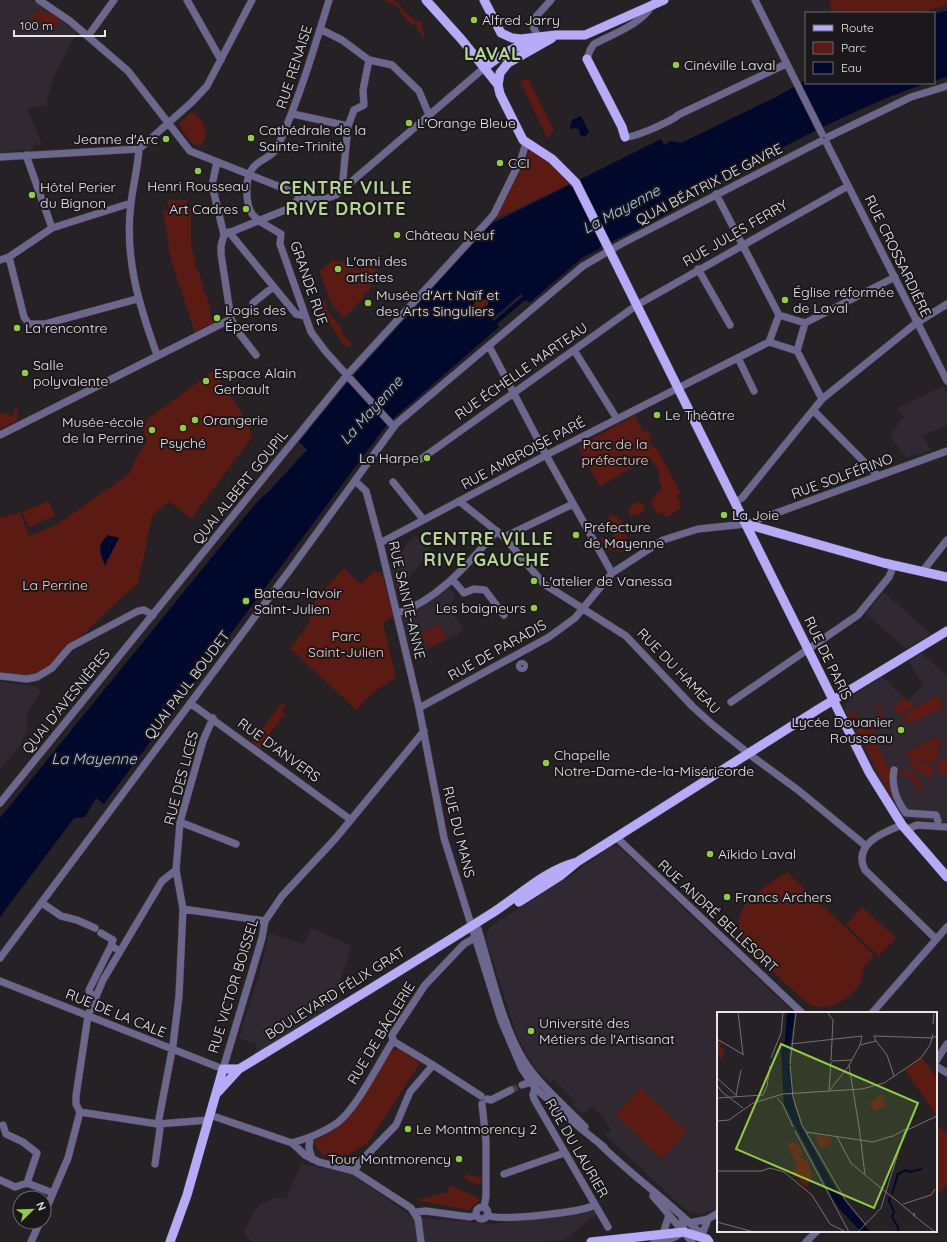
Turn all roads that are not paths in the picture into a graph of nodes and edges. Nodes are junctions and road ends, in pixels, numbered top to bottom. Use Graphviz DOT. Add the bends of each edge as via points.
graph roads {
  1 [pos="39,0"];
  2 [pos="114,0"];
  3 [pos="187,0"];
  4 [pos="252,0"];
  5 [pos="329,0"];
  6 [pos="426,0"];
  7 [pos="484,0"];
  8 [pos="551,0"];
  9 [pos="664,0"];
  10 [pos="755,0"];
  11 [pos="652,4"];
  12 [pos="320,29"];
  13 [pos="88,36"];
  14 [pos="542,39"];
  15 [pos="587,59"];
  16 [pos="221,60"];
  17 [pos="369,60"];
  18 [pos="786,64"];
  19 [pos="484,68"];
  20 [pos="498,85"];
  21 [pos="947,86"];
  22 [pos="293,114"];
  23 [pos="429,115"];
  24 [pos="167,123"];
  25 [pos="348,126"];
  26 [pos="625,136"];
  27 [pos="824,139"];
  28 [pos="526,143"];
  29 [pos="138,149"];
  30 [pos="26,155"];
  31 [pos="0,157"];
  32 [pos="217,162"];
  33 [pos="250,174"];
  34 [pos="848,186"];
  35 [pos="342,189"];
  36 [pos="716,194"];
  37 [pos="301,196"];
  38 [pos="130,203"];
  39 [pos="256,220"];
  40 [pos="52,228"];
  41 [pos="226,233"];
  42 [pos="742,245"];
  43 [pos="610,250"];
  44 [pos="9,257"];
  45 [pos="0,260"];
  46 [pos="698,269"];
  47 [pos="895,277"];
  48 [pos="273,287"];
  49 [pos="137,299"];
  50 [pos="253,303"];
  51 [pos="947,304"];
  52 [pos="637,305"];
  53 [pos="778,315"];
  54 [pos="305,316"];
  55 [pos="231,319"];
  56 [pos="917,322"];
  57 [pos="805,323"];
  58 [pos="730,325"];
  59 [pos="769,342"];
  60 [pos="489,346"];
  61 [pos="574,350"];
  62 [pos="797,351"];
  63 [pos="157,355"];
  64 [pos="256,355"];
  65 [pos="738,358"];
  66 [pos="347,375"];
  67 [pos="947,381"];
  68 [pos="678,388"];
  69 [pos="754,391"];
  70 [pos="514,392"];
  71 [pos="822,399"];
  72 [pos="813,410"];
  73 [pos="617,419"];
  74 [pos="394,427"];
  75 [pos="0,435"];
  76 [pos="947,451"];
  77 [pos="546,455"];
  78 [pos="421,459"];
  79 [pos="878,476"];
  80 [pos="355,481"];
  81 [pos="393,482"];
  82 [pos="459,502"];
  83 [pos="735,502"];
  84 [pos="573,504"];
  85 [pos="423,519"];
  86 [pos="746,524"];
  87 [pos="497,531"];
  88 [pos="504,537"];
  89 [pos="947,540"];
  90 [pos="380,543"];
  91 [pos="894,565"];
  92 [pos="922,572"];
  93 [pos="612,573"];
  94 [pos="947,577"];
  95 [pos="452,579"];
  96 [pos="582,609"];
  97 [pos="398,613"];
  98 [pos="153,615"];
  99 [pos="504,615"];
  100 [pos="947,631"];
  101 [pos="808,648"];
  102 [pos="516,656"];
  103 [pos="521,664"];
  104 [pos="0,676"];
  105 [pos="834,701"];
  106 [pos="730,702"];
  107 [pos="190,703"];
  108 [pos="419,708"];
  109 [pos="213,718"];
  110 [pos="424,731"];
  111 [pos="750,754"];
  112 [pos="894,770"];
  113 [pos="0,804"];
  114 [pos="351,820"];
  115 [pos="938,821"];
  116 [pos="180,822"];
  117 [pos="904,827"];
  118 [pos="947,827"];
  119 [pos="616,837"];
  120 [pos="236,844"];
  121 [pos="866,846"];
  122 [pos="176,870"];
  123 [pos="947,878"];
  124 [pos="42,904"];
  125 [pos="183,909"];
  126 [pos="265,921"];
  127 [pos="947,927"];
  128 [pos="95,928"];
  129 [pos="476,929"];
  130 [pos="101,933"];
  131 [pos="936,939"];
  132 [pos="111,946"];
  133 [pos="119,951"];
  134 [pos="0,958"];
  135 [pos="100,968"];
  136 [pos="107,972"];
  137 [pos="0,981"];
  138 [pos="96,997"];
  139 [pos="801,1012"];
  140 [pos="873,1012"];
  141 [pos="88,1016"];
  142 [pos="393,1041"];
  143 [pos="947,1044"];
  144 [pos="172,1049"];
  145 [pos="937,1059"];
  146 [pos="433,1065"];
  147 [pos="937,1067"];
  148 [pos="239,1069"];
  149 [pos="223,1070"];
  150 [pos="947,1073"];
  151 [pos="538,1080"];
  152 [pos="530,1082"];
  153 [pos="522,1086"];
  154 [pos="535,1088"];
  155 [pos="511,1090"];
  156 [pos="217,1093"];
  157 [pos="483,1100"];
  158 [pos="80,1112"];
  159 [pos="209,1118"];
  160 [pos="158,1124"];
  161 [pos="2,1125"];
  162 [pos="309,1140"];
  163 [pos="292,1143"];
  164 [pos="604,1147"];
  165 [pos="298,1149"];
  166 [pos="564,1153"];
  167 [pos="312,1160"];
  168 [pos="155,1164"];
  169 [pos="354,1171"];
  170 [pos="504,1174"];
  171 [pos="0,1180"];
  172 [pos="27,1183"];
  173 [pos="643,1184"];
  174 [pos="53,1193"];
  175 [pos="595,1205"];
  176 [pos="484,1208"];
  177 [pos="416,1212"];
  178 [pos="717,1214"];
  179 [pos="476,1215"];
  180 [pos="487,1215"];
  181 [pos="669,1215"];
  182 [pos="682,1216"];
  183 [pos="708,1220"];
  184 [pos="690,1223"];
  185 [pos="177,1227"];
  186 [pos="608,1227"];
  187 [pos="37,1230"];
  188 [pos="684,1232"];
  189 [pos="816,1232"];
  190 [pos="663,1234"];
  191 [pos="706,1239"];
  192 [pos="32,1242"];
  193 [pos="167,1242"];
  194 [pos="170,1242"];
  195 [pos="174,1242"];
  196 [pos="420,1242"];
  197 [pos="591,1242"];
  198 [pos="654,1242"];
  199 [pos="692,1242"];
  200 [pos="806,1242"];
  1 -- 13 [label="street"];
  2 -- 13 [label="street"];
  3 -- 16 [label="street"];
  4 -- 16 [label="street"];
  5 -- 12 [label="street, RUE RENAISE"];
  6 -- 19 [label="main road"];
  7 -- 14 [label="main road" via="501,33 512,38"];
  8 -- 14 [label="street" via="532,21"];
  9 -- 11 [label="main road"];
  10 -- 18 [label="street, RUE CROSSARDIÈRE"];
  11 -- 14 [label="main road" via="593,32 570,36 556,35"];
  11 -- 15 [label="street" via="649,12 640,19 594,44"];
  12 -- 17 [label="street" via="342,40"];
  12 -- 22 [label="street, RUE RENAISE"];
  13 -- 24 [label="street" via="128,71"];
  14 -- 19 [label="main road" via="513,49"];
  14 -- 20 [label="main road" via="508,63 500,74"];
  15 -- 26 [label="main road"];
  16 -- 24 [label="street" via="206,86"];
  17 -- 23 [label="street" via="392,65 418,91"];
  17 -- 25 [label="street" via="363,90 364,105 354,110"];
  18 -- 26 [label="street" via="729,89 678,115 672,121 663,122 636,136"];
  18 -- 27 [label="street, RUE CROSSARDIÈRE"];
  19 -- 20 [label="main road"];
  19 -- 23 [label="street"];
  20 -- 28 [label="main road" via="500,94"];
  21 -- 27 [label="street, QUAI BÉATRIX DE GAVRE" via="911,97"];
  22 -- 25 [label="street"];
  22 -- 33 [label="street, RUE RENAISE" via="275,152 262,159"];
  23 -- 35 [label="street"];
  24 -- 29 [label="street"];
  24 -- 32 [label="street" via="184,146 199,156"];
  25 -- 35 [label="street"];
  27 -- 34 [label="street, RUE CROSSARDIÈRE"];
  27 -- 36 [label="street, QUAI BÉATRIX DE GAVRE"];
  28 -- 43 [label="main road, RUE DE PARIS" via="552,159 576,183"];
  28 -- 66 [label="street, QUAI ALBERT GOUPIL" via="521,159 494,214"];
  29 -- 30 [label="street"];
  29 -- 38 [label="street"];
  30 -- 31 [label="street"];
  30 -- 40 [label="street"];
  32 -- 33 [label="street"];
  32 -- 41 [label="street" via="212,185"];
  33 -- 37 [label="street"];
  33 -- 39 [label="street" via="248,203"];
  34 -- 42 [label="street, RUE JULES FERRY"];
  34 -- 47 [label="street, RUE CROSSARDIÈRE"];
  35 -- 37 [label="street" via="336,195 318,200"];
  36 -- 42 [label="street"];
  36 -- 43 [label="street, QUAI BÉATRIX DE GAVRE"];
  37 -- 39 [label="street" via="290,208"];
  38 -- 40 [label="street"];
  38 -- 49 [label="street" via="131,259"];
  39 -- 41 [label="street"];
  39 -- 54 [label="street, GRANDE RUE" via="281,234 280,244"];
  40 -- 44 [label="street"];
  41 -- 48 [label="street"];
  41 -- 55 [label="street" via="220,246"];
  42 -- 46 [label="street, RUE JULES FERRY"];
  42 -- 53 [label="street"];
  43 -- 52 [label="main road, RUE DE PARIS"];
  43 -- 60 [label="street, QUAI BÉATRIX DE GAVRE" via="583,266"];
  44 -- 45 [label="street"];
  44 -- 49 [label="street" via="24,317 32,325"];
  46 -- 52 [label="street, RUE JULES FERRY"];
  46 -- 58 [label="street"];
  47 -- 56 [label="street, RUE CROSSARDIÈRE"];
  47 -- 57 [label="street"];
  48 -- 50 [label="street"];
  48 -- 54 [label="street" via="296,314"];
  49 -- 63 [label="street"];
  51 -- 56 [label="street"];
  52 -- 61 [label="street, RUE ÉCHELLE MARTEAU"];
  52 -- 68 [label="main road, RUE DE PARIS"];
  53 -- 57 [label="street"];
  53 -- 59 [label="street"];
  54 -- 66 [label="street, GRANDE RUE" via="311,332"];
  55 -- 63 [label="street"];
  55 -- 64 [label="street"];
  56 -- 67 [label="street, RUE CROSSARDIÈRE"];
  56 -- 71 [label="street"];
  57 -- 62 [label="street"];
  59 -- 62 [label="street"];
  59 -- 65 [label="street, RUE AMBROISE PARÉ"];
  60 -- 70 [label="street"];
  60 -- 74 [label="street, QUAI PAUL BOUDET"];
  61 -- 70 [label="street, RUE ÉCHELLE MARTEAU"];
  61 -- 73 [label="street"];
  62 -- 71 [label="street"];
  63 -- 75 [label="street"];
  65 -- 68 [label="street, RUE AMBROISE PARÉ"];
  65 -- 69 [label="street"];
  66 -- 74 [label="street, GRANDE RUE"];
  66 -- 98 [label="street, QUAI ALBERT GOUPIL"];
  68 -- 73 [label="street, RUE AMBROISE PARÉ"];
  68 -- 83 [label="main road, RUE DE PARIS"];
  70 -- 77 [label="street"];
  70 -- 78 [label="street, RUE ÉCHELLE MARTEAU"];
  71 -- 72 [label="street"];
  72 -- 79 [label="street"];
  72 -- 83 [label="street" via="742,498"];
  73 -- 77 [label="street, RUE AMBROISE PARÉ"];
  74 -- 80 [label="street, QUAI PAUL BOUDET"];
  76 -- 79 [label="street, RUE SOLFÉRINO"];
  77 -- 82 [label="street, RUE AMBROISE PARÉ"];
  77 -- 84 [label="street"];
  79 -- 86 [label="street, RUE SOLFÉRINO"];
  80 -- 90 [label="street, RUE SAINTE-ANNE" via="366,491"];
  80 -- 107 [label="street, QUAI PAUL BOUDET"];
  81 -- 85 [label="street"];
  82 -- 85 [label="street, RUE AMBROISE PARÉ"];
  82 -- 87 [label="street, RUE DU HAMEAU"];
  83 -- 86 [label="main road, RUE DE PARIS"];
  84 -- 88 [label="street"];
  84 -- 93 [label="street"];
  85 -- 90 [label="street, RUE AMBROISE PARÉ"];
  86 -- 91 [label="main road"];
  86 -- 93 [label="street, RUE SOLFÉRINO" via="698,529 663,540"];
  86 -- 101 [label="main road, RUE DE PARIS"];
  87 -- 88 [label="street, RUE DU HAMEAU"];
  87 -- 95 [label="street"];
  88 -- 96 [label="street, RUE DU HAMEAU" via="544,584"];
  89 -- 92 [label="street"];
  90 -- 97 [label="street, RUE SAINTE-ANNE"];
  91 -- 92 [label="main road"];
  91 -- 101 [label="street" via="889,577 858,615"];
  92 -- 94 [label="main road"];
  93 -- 96 [label="street, RUE DE PARADIS"];
  95 -- 97 [label="street" via="437,593"];
  95 -- 99 [label="street" via="464,593 474,589 485,590"];
  96 -- 102 [label="street, RUE DE PARADIS" via="575,618 549,637"];
  96 -- 111 [label="street, RUE DU HAMEAU" via="626,636 693,707"];
  97 -- 108 [label="street, RUE SAINTE-ANNE"];
  98 -- 104 [label="street" via="144,610 138,611 70,647 52,668 36,677 27,679"];
  98 -- 113 [label="street, QUAI D'AVESNIÈRES"];
  100 -- 105 [label="main road, BOULEVARD FÉLIX GRAT"];
  101 -- 105 [label="main road, RUE DE PARIS"];
  101 -- 106 [label="street"];
  102 -- 103 [label="street"];
  102 -- 108 [label="street, RUE DE PARADIS"];
  105 -- 111 [label="main road, BOULEVARD FÉLIX GRAT"];
  105 -- 117 [label="main road, RUE DE PARIS" via="869,772"];
  107 -- 109 [label="street, RUE D'ANVERS"];
  107 -- 124 [label="street, QUAI PAUL BOUDET"];
  108 -- 110 [label="street, RUE SAINTE-ANNE"];
  109 -- 114 [label="street, RUE D'ANVERS"];
  109 -- 116 [label="street, RUE DES LICES" via="200,749"];
  110 -- 114 [label="street, RUE VICTOR BOISSEL"];
  110 -- 129 [label="street, RUE DU MANS" via="444,838"];
  111 -- 119 [label="main road, BOULEVARD FÉLIX GRAT"];
  111 -- 121 [label="street, RUE DU HAMEAU"];
  112 -- 115 [label="street" via="894,791 906,812 936,815"];
  114 -- 126 [label="street, RUE VICTOR BOISSEL" via="315,863 282,896"];
  116 -- 120 [label="street"];
  116 -- 122 [label="street, RUE DES LICES"];
  117 -- 118 [label="street"];
  117 -- 121 [label="street" via="876,838"];
  117 -- 123 [label="main road, RUE DE PARIS"];
  119 -- 129 [label="main road, BOULEVARD FÉLIX GRAT"];
  119 -- 139 [label="street, RUE ANDRÉ BELLESORT"];
  121 -- 131 [label="street" via="862,861 865,870"];
  122 -- 125 [label="street, RUE DES LICES"];
  122 -- 133 [label="street" via="162,881"];
  124 -- 128 [label="street" via="61,916"];
  124 -- 134 [label="street, QUAI PAUL BOUDET"];
  125 -- 126 [label="street"];
  125 -- 144 [label="street, RUE DES LICES" via="178,1002"];
  126 -- 149 [label="street, RUE VICTOR BOISSEL"];
  127 -- 131 [label="street"];
  129 -- 142 [label="street, RUE DE BÂCLERIE" via="425,985 392,1035"];
  129 -- 148 [label="main road, BOULEVARD FÉLIX GRAT" via="460,933"];
  129 -- 151 [label="street" via="514,1040"];
  129 -- 152 [label="street" via="501,1020"];
  130 -- 132 [label="street" via="113,940"];
  131 -- 140 [label="street"];
  132 -- 133 [label="street"];
  132 -- 135 [label="street"];
  133 -- 136 [label="street"];
  135 -- 136 [label="street"];
  135 -- 138 [label="street" via="89,990"];
  136 -- 138 [label="street"];
  137 -- 141 [label="street, RUE DE LA CALE"];
  138 -- 141 [label="street"];
  141 -- 144 [label="street, RUE DE LA CALE"];
  141 -- 158 [label="street" via="76,1096"];
  142 -- 146 [label="street"];
  142 -- 162 [label="street, RUE DE BÂCLERIE" via="354,1104 339,1122"];
  143 -- 145 [label="street"];
  144 -- 149 [label="street, RUE DE LA CALE"];
  144 -- 160 [label="street, RUE DES LICES"];
  146 -- 157 [label="street"];
  146 -- 169 [label="street" via="410,1092 396,1125"];
  147 -- 150 [label="street"];
  148 -- 149 [label="main road, BOULEVARD FÉLIX GRAT"];
  148 -- 156 [label="main road"];
  149 -- 156 [label="main road, RUE VICTOR BOISSEL"];
  151 -- 152 [label="street"];
  151 -- 154 [label="street, RUE DU LAURIER"];
  151 -- 164 [label="street"];
  152 -- 153 [label="street"];
  152 -- 154 [label="street"];
  154 -- 164 [label="street"];
  154 -- 166 [label="street, RUE DU LAURIER" via="533,1095 538,1108"];
  155 -- 157 [label="street" via="491,1100"];
  156 -- 159 [label="main road, RUE VICTOR BOISSEL"];
  157 -- 176 [label="street" via="486,1141"];
  158 -- 160 [label="street"];
  158 -- 174 [label="street" via="68,1158"];
  159 -- 160 [label="street"];
  159 -- 163 [label="street"];
  159 -- 185 [label="main road, RUE VICTOR BOISSEL"];
  160 -- 168 [label="street, RUE DES LICES" via="160,1128"];
  161 -- 172 [label="street" via="6,1134 23,1142 37,1153"];
  162 -- 163 [label="street"];
  162 -- 165 [label="street"];
  162 -- 167 [label="street"];
  163 -- 165 [label="street"];
  164 -- 173 [label="street"];
  165 -- 167 [label="street"];
  166 -- 170 [label="street"];
  166 -- 175 [label="street, RUE DU LAURIER"];
  167 -- 169 [label="street"];
  169 -- 177 [label="street" via="408,1204"];
  171 -- 172 [label="street" via="15,1187"];
  172 -- 174 [label="street"];
  173 -- 181 [label="street"];
  173 -- 182 [label="street"];
  175 -- 180 [label="street" via="580,1210 499,1218"];
  175 -- 186 [label="street, RUE DU LAURIER"];
  176 -- 179 [label="street" via="478,1209"];
  176 -- 180 [label="street"];
  177 -- 179 [label="street" via="470,1217"];
  177 -- 196 [label="street"];
  178 -- 183 [label="street"];
  179 -- 180 [label="street" via="482,1220"];
  181 -- 188 [label="street"];
  181 -- 190 [label="street"];
  182 -- 184 [label="street"];
  182 -- 188 [label="street"];
  183 -- 184 [label="street"];
  183 -- 191 [label="street"];
  184 -- 191 [label="street"];
  185 -- 193 [label="main road"];
  185 -- 194 [label="main road, RUE VICTOR BOISSEL"];
  185 -- 195 [label="main road, RUE VICTOR BOISSEL"];
  187 -- 192 [label="street"];
  188 -- 190 [label="main road"];
  188 -- 191 [label="main road"];
  188 -- 198 [label="street" via="673,1238"];
  188 -- 199 [label="street"];
  189 -- 200 [label="street"];
  190 -- 197 [label="main road"];
}
